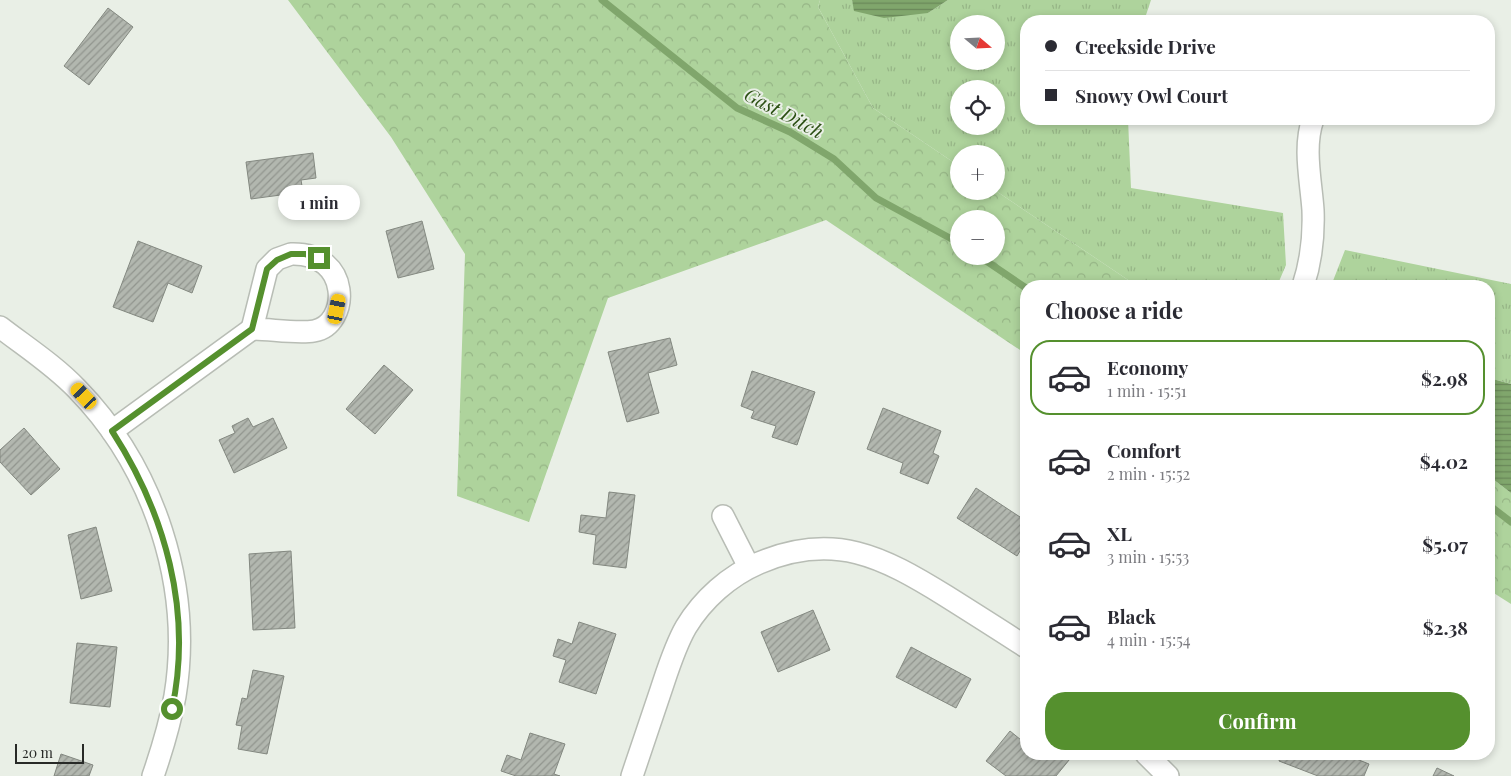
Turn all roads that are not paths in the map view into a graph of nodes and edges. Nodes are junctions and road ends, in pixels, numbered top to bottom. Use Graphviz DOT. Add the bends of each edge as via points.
graph roads {
  1 [pos="1312,125"];
  2 [pos="1304,280"];
  3 [pos="0,327"];
  4 [pos="252,329"];
  5 [pos="112,431"];
  6 [pos="723,516"];
  7 [pos="749,567"];
  8 [pos="1020,643"];
  9 [pos="1152,760"];
  10 [pos="153,776"];
  11 [pos="632,776"];
  12 [pos="1168,776"];
  1 -- 2 [label="street" via="1308,155 1313,246"];
  3 -- 5 [label="street" via="59,372"];
  4 -- 4 [label="street" via="267,269 277,260 291,254 305,254 319,258 330,267 338,280 340,294 337,309 324,326 315,331"];
  4 -- 5 [label="street"];
  5 -- 10 [label="street" via="149,496 164,537 175,587 179,651 175,695"];
  6 -- 7 [label="street"];
  7 -- 8 [label="street" via="799,550 828,548 856,552 884,560 909,573"];
  7 -- 11 [label="street" via="724,583 703,603 686,627"];
  9 -- 12 [label="street"];
}
